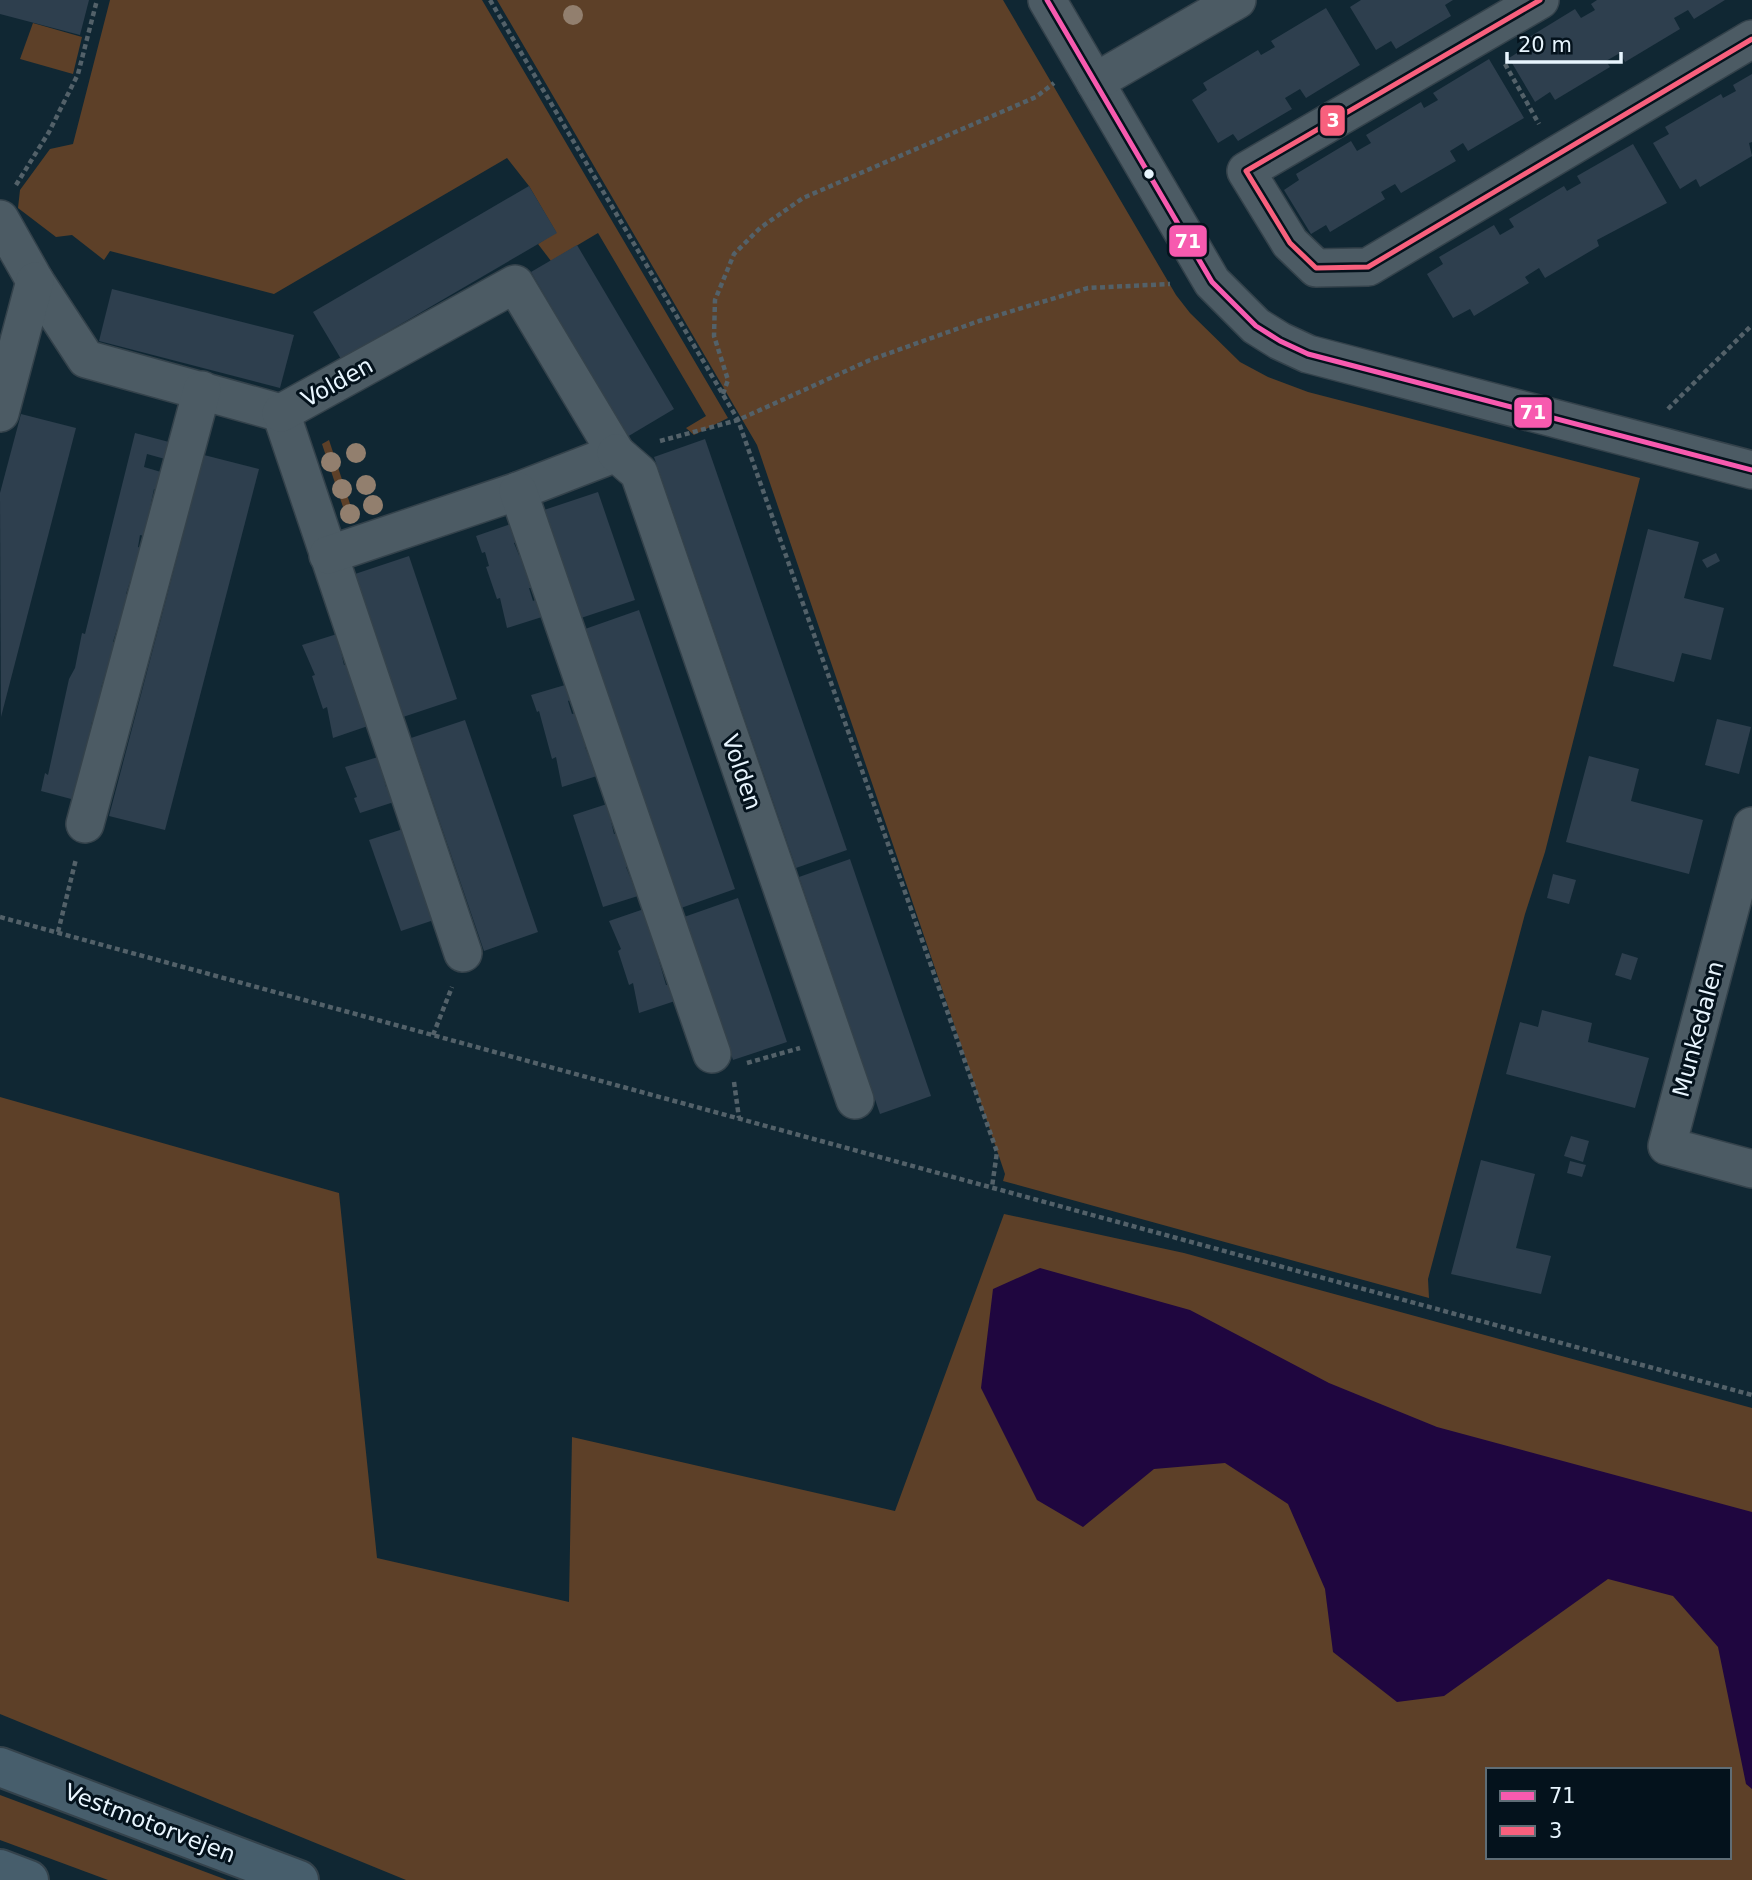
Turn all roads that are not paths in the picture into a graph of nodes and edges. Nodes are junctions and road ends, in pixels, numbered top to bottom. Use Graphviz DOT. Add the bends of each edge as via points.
graph roads {
  1 [pos="1047,0"];
  2 [pos="1237,0"];
  3 [pos="1540,0"];
  4 [pos="1752,39"];
  5 [pos="1090,74"];
  6 [pos="6,206"];
  7 [pos="35,281"];
  8 [pos="202,390"];
  9 [pos="0,413"];
  10 [pos="281,413"];
  11 [pos="616,453"];
  12 [pos="1752,470"];
  13 [pos="518,491"];
  14 [pos="328,555"];
  15 [pos="85,824"];
  16 [pos="1752,825"];
  17 [pos="463,953"];
  18 [pos="722,1060"];
  19 [pos="855,1100"];
  20 [pos="1752,1169"];
  21 [pos="0,1745"];
  22 [pos="0,1767"];
  23 [pos="156,1825"];
  24 [pos="0,1869"];
  25 [pos="29,1880"];
  26 [pos="299,1880"];
  1 -- 5 [label="street"];
  2 -- 5 [label="street"];
  3 -- 4 [label="street" via="1246,171 1290,243 1316,268 1368,267"];
  5 -- 12 [label="street" via="1212,282 1256,326 1308,354"];
  6 -- 7 [label="street, Volden"];
  7 -- 8 [label="street, Volden" via="86,359"];
  7 -- 9 [label="street"];
  8 -- 10 [label="street, Volden"];
  8 -- 15 [label="street"];
  10 -- 11 [label="street, Volden" via="515,284"];
  10 -- 14 [label="street, Volden"];
  11 -- 13 [label="street"];
  11 -- 19 [label="street, Volden" via="639,473"];
  13 -- 14 [label="street"];
  13 -- 18 [label="street"];
  14 -- 17 [label="street, Volden"];
  16 -- 20 [label="street, Munkedalen" via="1667,1146"];
  21 -- 23 [label="highway"];
  22 -- 23 [label="highway, Vestmotorvejen"];
  23 -- 26 [label="highway, Vestmotorvejen"];
  24 -- 25 [label="highway"];
}
